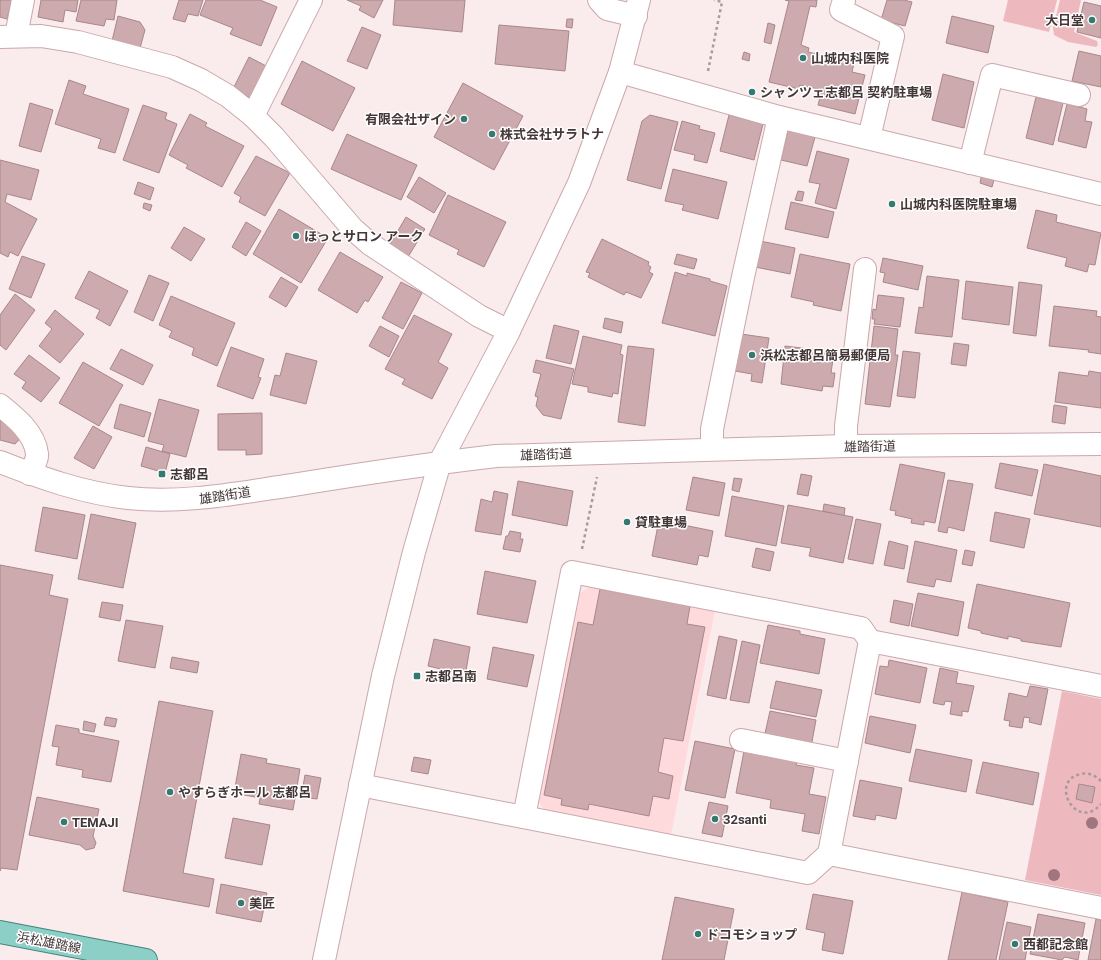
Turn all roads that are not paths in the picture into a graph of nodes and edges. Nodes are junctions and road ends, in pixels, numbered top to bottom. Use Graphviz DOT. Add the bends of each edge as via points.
graph roads {
  1 [pos="23,0"];
  2 [pos="311,0"];
  3 [pos="599,0"];
  4 [pos="844,0"];
  5 [pos="638,8"];
  6 [pos="8,36"];
  7 [pos="620,72"];
  8 [pos="1079,95"];
  9 [pos="253,116"];
  10 [pos="779,117"];
  11 [pos="869,138"];
  12 [pos="970,163"];
  13 [pos="1101,194"];
  14 [pos="865,269"];
  15 [pos="508,331"];
  16 [pos="0,405"];
  17 [pos="1101,444"];
  18 [pos="846,446"];
  19 [pos="712,450"];
  20 [pos="0,462"];
  21 [pos="440,462"];
  22 [pos="30,474"];
  23 [pos="870,640"];
  24 [pos="1101,686"];
  25 [pos="741,740"];
  26 [pos="847,761"];
  27 [pos="360,784"];
  28 [pos="524,817"];
  29 [pos="828,854"];
  30 [pos="1101,908"];
  31 [pos="0,932"];
  32 [pos="146,960"];
  33 [pos="324,960"];
  1 -- 6 [label="street"];
  2 -- 9 [label="street"];
  3 -- 5 [label="street" via="607,9"];
  4 -- 11 [label="street" via="841,10 893,36"];
  5 -- 7 [label="street"];
  6 -- 9 [label="street" via="41,36 78,42 172,67 221,92"];
  7 -- 10 [label="street"];
  7 -- 15 [label="street" via="579,183"];
  8 -- 12 [label="street" via="992,75"];
  9 -- 15 [label="street" via="356,232 370,244 479,316"];
  10 -- 11 [label="street"];
  10 -- 19 [label="street" via="712,429"];
  11 -- 12 [label="street"];
  12 -- 13 [label="street"];
  14 -- 18 [label="street" via="846,426"];
  15 -- 21 [label="street"];
  16 -- 22 [label="street" via="17,419 33,439 38,455"];
  17 -- 18 [label="street, 雄踏街道"];
  18 -- 19 [label="street, 雄踏街道"];
  19 -- 21 [label="street, 雄踏街道" via="496,456"];
  20 -- 22 [label="street, 雄踏街道"];
  21 -- 22 [label="street, 雄踏街道" via="186,500 127,498 101,494"];
  21 -- 27 [label="street" via="399,609"];
  23 -- 24 [label="street"];
  23 -- 26 [label="street"];
  23 -- 28 [label="street" via="861,628 572,572"];
  25 -- 26 [label="street"];
  26 -- 29 [label="street"];
  27 -- 28 [label="street"];
  27 -- 33 [label="street"];
  28 -- 29 [label="street" via="808,873"];
  29 -- 30 [label="street"];
  31 -- 32 [label="main road, 浜松雄踏線"];
}
